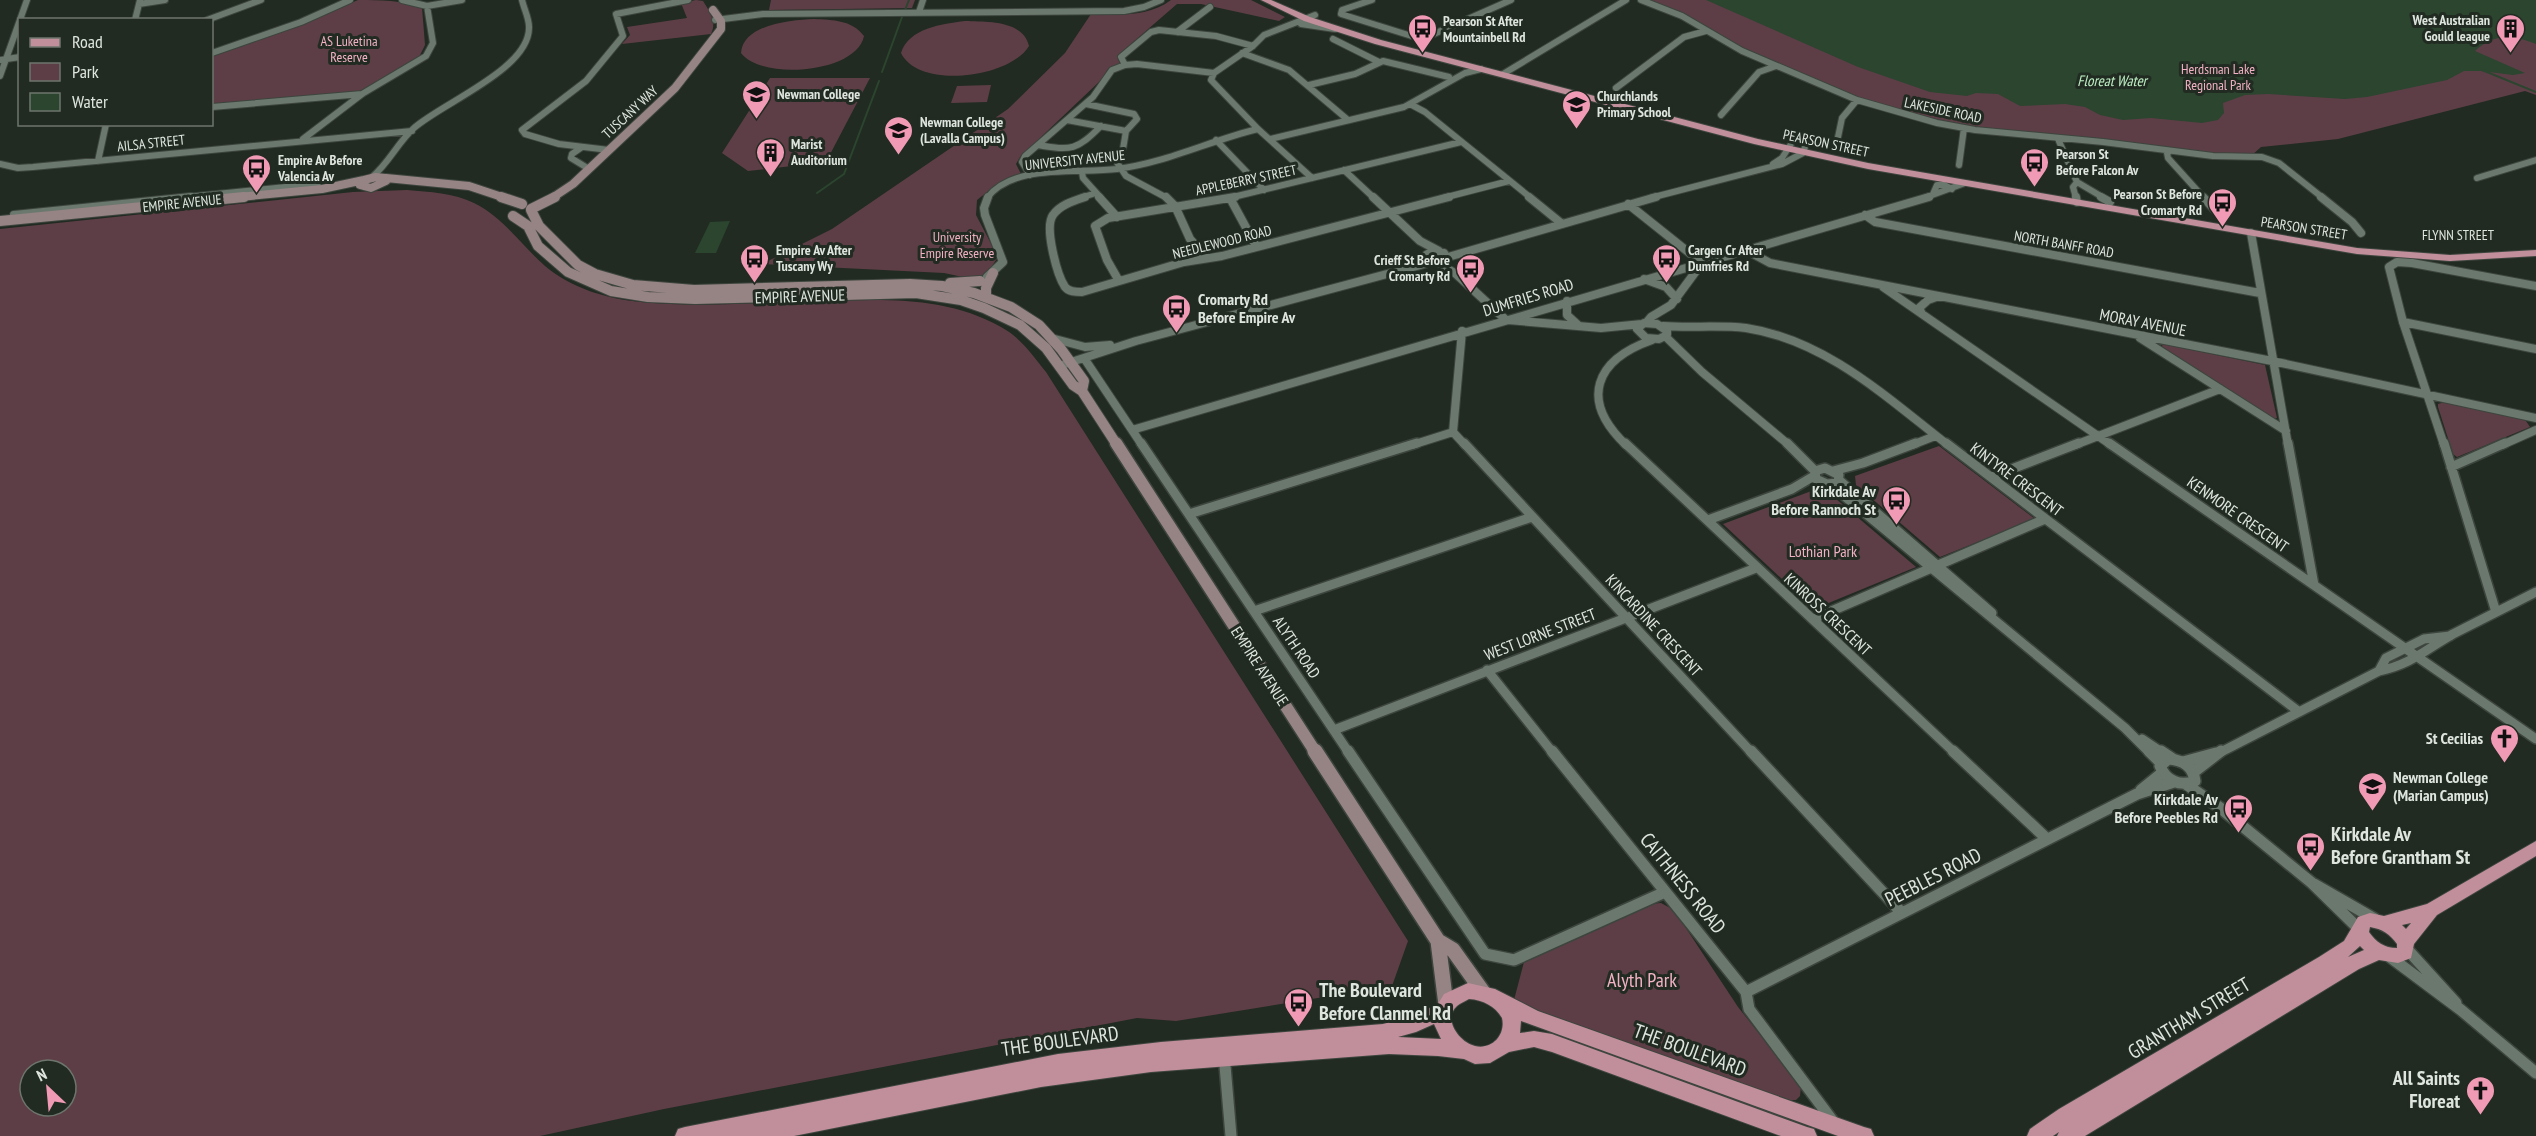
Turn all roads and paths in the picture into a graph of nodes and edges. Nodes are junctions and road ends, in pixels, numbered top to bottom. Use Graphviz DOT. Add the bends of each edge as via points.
graph roads {
  1 [pos="27,0"];
  2 [pos="165,0"];
  3 [pos="261,0"];
  4 [pos="351,0"];
  5 [pos="402,0"];
  6 [pos="462,0"];
  7 [pos="522,0"];
  8 [pos="687,0"];
  9 [pos="708,0"];
  10 [pos="923,0"];
  11 [pos="1161,0"];
  12 [pos="1264,0"];
  13 [pos="1279,0"];
  14 [pos="1372,0"];
  15 [pos="1511,0"];
  16 [pos="1626,0"];
  17 [pos="1641,0"];
  18 [pos="139,2"];
  19 [pos="427,6"];
  20 [pos="1210,7"];
  21 [pos="919,12"];
  22 [pos="1298,15"];
  23 [pos="20,18"];
  24 [pos="135,18"];
  25 [pos="212,18"];
  26 [pos="1311,19"];
  27 [pos="718,20"];
  28 [pos="18,22"];
  29 [pos="1285,26"];
  30 [pos="1706,30"];
  31 [pos="1177,32"];
  32 [pos="1333,39"];
  33 [pos="213,46"];
  34 [pos="1253,46"];
  35 [pos="220,50"];
  36 [pos="213,53"];
  37 [pos="1242,53"];
  38 [pos="18,57"];
  39 [pos="2,60"];
  40 [pos="1379,62"];
  41 [pos="1460,63"];
  42 [pos="1125,64"];
  43 [pos="1776,66"];
  44 [pos="1481,69"];
  45 [pos="1214,73"];
  46 [pos="1510,73"];
  47 [pos="0,76"];
  48 [pos="1449,77"];
  49 [pos="1309,85"];
  50 [pos="1440,86"];
  51 [pos="1616,88"];
  52 [pos="362,94"];
  53 [pos="1857,100"];
  54 [pos="1086,104"];
  55 [pos="1410,104"];
  56 [pos="213,106"];
  57 [pos="1721,115"];
  58 [pos="1067,120"];
  59 [pos="1348,120"];
  60 [pos="106,126"];
  61 [pos="1101,126"];
  62 [pos="1964,128"];
  63 [pos="1258,129"];
  64 [pos="412,130"];
  65 [pos="1126,130"];
  66 [pos="1270,139"];
  67 [pos="2058,139"];
  68 [pos="301,141"];
  69 [pos="1216,141"];
  70 [pos="1461,142"];
  71 [pos="1837,142"];
  72 [pos="1038,145"];
  73 [pos="582,147"];
  74 [pos="1790,147"];
  75 [pos="609,150"];
  76 [pos="1804,150"];
  77 [pos="2170,151"];
  78 [pos="2536,160"];
  79 [pos="98,161"];
  80 [pos="2528,162"];
  81 [pos="0,164"];
  82 [pos="386,165"];
  83 [pos="1959,165"];
  84 [pos="1771,166"];
  85 [pos="2536,166"];
  86 [pos="589,169"];
  87 [pos="1119,169"];
  88 [pos="1344,170"];
  89 [pos="1082,172"];
  90 [pos="1030,175"];
  91 [pos="1312,178"];
  92 [pos="2477,178"];
  93 [pos="384,180"];
  94 [pos="1509,181"];
  95 [pos="366,182"];
  96 [pos="2077,182"];
  97 [pos="1965,183"];
  98 [pos="1264,190"];
  99 [pos="1096,193"];
  100 [pos="1230,198"];
  101 [pos="2076,199"];
  102 [pos="2110,202"];
  103 [pos="1628,204"];
  104 [pos="1175,206"];
  105 [pos="528,207"];
  106 [pos="2214,209"];
  107 [pos="87,212"];
  108 [pos="1389,212"];
  109 [pos="510,213"];
  110 [pos="1865,215"];
  111 [pos="0,216"];
  112 [pos="1117,217"];
  113 [pos="0,223"];
  114 [pos="1561,223"];
  115 [pos="2251,233"];
  116 [pos="2361,233"];
  117 [pos="1420,241"];
  118 [pos="1256,246"];
  119 [pos="2536,246"];
  120 [pos="2381,247"];
  121 [pos="1746,250"];
  122 [pos="1427,254"];
  123 [pos="2536,254"];
  124 [pos="1444,255"];
  125 [pos="1207,258"];
  126 [pos="2394,259"];
  127 [pos="1435,262"];
  128 [pos="1702,263"];
  129 [pos="1406,267"];
  130 [pos="1456,274"];
  131 [pos="987,277"];
  132 [pos="1642,279"];
  133 [pos="1119,281"];
  134 [pos="928,284"];
  135 [pos="1878,284"];
  136 [pos="2536,286"];
  137 [pos="2260,293"];
  138 [pos="963,296"];
  139 [pos="1940,296"];
  140 [pos="986,297"];
  141 [pos="1677,299"];
  142 [pos="1567,301"];
  143 [pos="1664,309"];
  144 [pos="1922,314"];
  145 [pos="1506,320"];
  146 [pos="2403,322"];
  147 [pos="1644,323"];
  148 [pos="1615,326"];
  149 [pos="1580,327"];
  150 [pos="1664,330"];
  151 [pos="1462,332"];
  152 [pos="1639,333"];
  153 [pos="2136,335"];
  154 [pos="1055,339"];
  155 [pos="1653,340"];
  156 [pos="1136,341"];
  157 [pos="1632,346"];
  158 [pos="2536,348"];
  159 [pos="1684,356"];
  160 [pos="1084,358"];
  161 [pos="1071,362"];
  162 [pos="2272,362"];
  163 [pos="1059,366"];
  164 [pos="2220,388"];
  165 [pos="1082,391"];
  166 [pos="2429,395"];
  167 [pos="2536,418"];
  168 [pos="1132,430"];
  169 [pos="2536,430"];
  170 [pos="2286,431"];
  171 [pos="1452,432"];
  172 [pos="2097,434"];
  173 [pos="1935,436"];
  174 [pos="1796,450"];
  175 [pos="1863,463"];
  176 [pos="2451,467"];
  177 [pos="1829,469"];
  178 [pos="1815,474"];
  179 [pos="1991,477"];
  180 [pos="1834,482"];
  181 [pos="1792,489"];
  182 [pos="1189,514"];
  183 [pos="1532,517"];
  184 [pos="2045,519"];
  185 [pos="1708,520"];
  186 [pos="1934,567"];
  187 [pos="1756,568"];
  188 [pos="2314,585"];
  189 [pos="2536,592"];
  190 [pos="1254,611"];
  191 [pos="2496,612"];
  192 [pos="1627,617"];
  193 [pos="1813,619"];
  194 [pos="2450,636"];
  195 [pos="2406,649"];
  196 [pos="2417,657"];
  197 [pos="1487,670"];
  198 [pos="2379,671"];
  199 [pos="2298,711"];
  200 [pos="2125,728"];
  201 [pos="1334,730"];
  202 [pos="2536,739"];
  203 [pos="2221,751"];
  204 [pos="2178,760"];
  205 [pos="2161,768"];
  206 [pos="2193,778"];
  207 [pos="2174,782"];
  208 [pos="2137,794"];
  209 [pos="2046,838"];
  210 [pos="2536,848"];
  211 [pos="2312,883"];
  212 [pos="1665,892"];
  213 [pos="2431,910"];
  214 [pos="1902,913"];
  215 [pos="2381,922"];
  216 [pos="2360,932"];
  217 [pos="1438,941"];
  218 [pos="2406,945"];
  219 [pos="2383,954"];
  220 [pos="1483,992"];
  221 [pos="1746,992"];
  222 [pos="1502,1003"];
  223 [pos="1445,1007"];
  224 [pos="2461,1010"];
  225 [pos="1506,1044"];
  226 [pos="1224,1051"];
  227 [pos="1463,1051"];
  228 [pos="2536,1073"];
  229 [pos="1837,1126"];
  230 [pos="685,1136"];
  231 [pos="750,1136"];
  232 [pos="1231,1136"];
  233 [pos="1807,1136"];
  234 [pos="1864,1136"];
  235 [pos="2037,1136"];
  236 [pos="2067,1136"];
  1 -- 23 [label="street"];
  2 -- 18 [label="street"];
  3 -- 25 [label="street"];
  4 -- 35 [label="street"];
  5 -- 19 [label="street"];
  6 -- 19 [label="street"];
  7 -- 64 [label="street" via="530,29 522,48 505,68"];
  8 -- 73 [label="street" via="616,14 623,36 586,81 522,130 559,144"];
  9 -- 27 [label="main road, TUSCANY WAY"];
  10 -- 21 [label="street"];
  11 -- 21 [label="street" via="1124,10"];
  12 -- 22 [label="main road, PEARSON STREET"];
  13 -- 26 [label="main road, PEARSON STREET"];
  14 -- 15 [label="street" via="1342,10 1341,14 1418,38"];
  16 -- 46 [label="street"];
  17 -- 30 [label="street, LAKESIDE ROAD"];
  18 -- 24 [label="street"];
  19 -- 52 [label="street" via="433,43 426,56"];
  20 -- 31 [label="street"];
  21 -- 27 [label="street" via="745,15"];
  22 -- 26 [label="main road, PEARSON STREET"];
  22 -- 29 [label="street"];
  26 -- 29 [label="street"];
  26 -- 34 [label="street"];
  26 -- 41 [label="main road, PEARSON STREET"];
  26 -- 46 [label="main road, PEARSON STREET"];
  27 -- 75 [label="main road, TUSCANY WAY" via="717,33 675,88"];
  28 -- 39 [label="street"];
  29 -- 34 [label="street" via="1269,32"];
  30 -- 43 [label="street, LAKESIDE ROAD"];
  30 -- 51 [label="street" via="1684,38"];
  31 -- 34 [label="street" via="1216,36"];
  31 -- 42 [label="street" via="1151,32 1121,57"];
  32 -- 40 [label="street" via="1366,52"];
  33 -- 35 [label="street"];
  34 -- 37 [label="street"];
  35 -- 36 [label="street"];
  37 -- 45 [label="street"];
  37 -- 49 [label="street" via="1281,66"];
  38 -- 39 [label="street"];
  39 -- 47 [label="street"];
  40 -- 48 [label="street"];
  40 -- 49 [label="street" via="1354,74"];
  41 -- 44 [label="main road, PEARSON STREET"];
  41 -- 48 [label="street"];
  42 -- 45 [label="street"];
  42 -- 54 [label="street" via="1112,70"];
  43 -- 53 [label="street, LAKESIDE ROAD"];
  43 -- 57 [label="street" via="1759,72"];
  44 -- 46 [label="main road, PEARSON STREET"];
  44 -- 50 [label="street"];
  45 -- 63 [label="street" via="1214,85"];
  46 -- 74 [label="main road, PEARSON STREET"];
  48 -- 50 [label="street"];
  49 -- 59 [label="street"];
  50 -- 55 [label="street"];
  52 -- 56 [label="street"];
  52 -- 68 [label="street"];
  53 -- 62 [label="street, LAKESIDE ROAD"];
  53 -- 71 [label="street" via="1845,110"];
  54 -- 58 [label="street"];
  54 -- 65 [label="street" via="1134,114 1137,119"];
  55 -- 59 [label="street"];
  55 -- 70 [label="street"];
  58 -- 61 [label="street"];
  58 -- 72 [label="street"];
  59 -- 66 [label="street"];
  60 -- 79 [label="street"];
  61 -- 65 [label="street"];
  61 -- 72 [label="street" via="1078,149"];
  62 -- 67 [label="street, LAKESIDE ROAD"];
  62 -- 83 [label="street"];
  63 -- 66 [label="street"];
  63 -- 69 [label="street, UNIVERSITY AVENUE"];
  64 -- 68 [label="street, AILSA STREET"];
  64 -- 82 [label="street"];
  65 -- 87 [label="street" via="1116,161"];
  66 -- 91 [label="street"];
  67 -- 77 [label="street, LAKESIDE ROAD"];
  67 -- 96 [label="street"];
  68 -- 79 [label="street, AILSA STREET"];
  69 -- 87 [label="street, UNIVERSITY AVENUE"];
  69 -- 98 [label="street"];
  70 -- 88 [label="street, APPLEBERRY STREET"];
  70 -- 94 [label="street"];
  72 -- 90 [label="street" via="1022,162"];
  73 -- 75 [label="street"];
  73 -- 86 [label="street" via="571,158"];
  74 -- 76 [label="main road, PEARSON STREET"];
  74 -- 84 [label="street"];
  75 -- 86 [label="main road, TUSCANY WAY"];
  76 -- 84 [label="street" via="1790,162"];
  76 -- 97 [label="main road, PEARSON STREET"];
  76 -- 101 [label="main road, PEARSON STREET"];
  77 -- 106 [label="street" via="2168,158"];
  77 -- 116 [label="street, LAKESIDE ROAD" via="2262,157 2279,163"];
  78 -- 80 [label="street"];
  79 -- 81 [label="street, AILSA STREET" via="18,168"];
  80 -- 85 [label="street"];
  80 -- 92 [label="street"];
  82 -- 93 [label="street"];
  82 -- 95 [label="street"];
  84 -- 103 [label="street"];
  86 -- 105 [label="main road, TUSCANY WAY" via="550,199"];
  87 -- 89 [label="street, UNIVERSITY AVENUE"];
  87 -- 104 [label="street"];
  88 -- 91 [label="street, APPLEBERRY STREET"];
  88 -- 108 [label="street"];
  89 -- 90 [label="street, UNIVERSITY AVENUE"];
  89 -- 99 [label="street"];
  90 -- 131 [label="street, UNIVERSITY AVENUE" via="996,189 985,201 983,212 1003,262"];
  91 -- 98 [label="street, APPLEBERRY STREET"];
  93 -- 95 [label="main road"];
  93 -- 95 [label="main road" via="371,188"];
  93 -- 105 [label="main road" via="469,186"];
  93 -- 109 [label="main road, EMPIRE AVENUE" via="465,190 497,200"];
  94 -- 108 [label="street, NEEDLEWOOD ROAD"];
  94 -- 114 [label="street"];
  95 -- 107 [label="main road, EMPIRE AVENUE"];
  95 -- 107 [label="main road, EMPIRE AVENUE"];
  96 -- 101 [label="street" via="2073,187"];
  96 -- 102 [label="street"];
  97 -- 101 [label="main road, PEARSON STREET"];
  97 -- 110 [label="street, DUMFRIES ROAD"];
  98 -- 100 [label="street, APPLEBERRY STREET"];
  99 -- 112 [label="street"];
  99 -- 133 [label="street, NEEDLEWOOD ROAD" via="1056,208 1047,229 1065,287 1070,291 1082,292"];
  100 -- 104 [label="street, APPLEBERRY STREET"];
  100 -- 118 [label="street"];
  101 -- 102 [label="main road, PEARSON STREET"];
  101 -- 115 [label="main road, PEARSON STREET"];
  102 -- 120 [label="main road, PEARSON STREET"];
  103 -- 114 [label="street"];
  103 -- 128 [label="street"];
  104 -- 112 [label="street, APPLEBERRY STREET"];
  104 -- 125 [label="street" via="1185,231"];
  105 -- 109 [label="main road, TUSCANY WAY" via="514,205"];
  105 -- 134 [label="main road, EMPIRE AVENUE" via="534,220 577,264 600,276 633,285 700,290"];
  107 -- 111 [label="street"];
  107 -- 113 [label="main road, EMPIRE AVENUE"];
  108 -- 117 [label="street"];
  108 -- 118 [label="street, NEEDLEWOOD ROAD"];
  109 -- 138 [label="main road, EMPIRE AVENUE" via="528,226 538,246 568,272 611,291 695,299 886,293"];
  110 -- 121 [label="street, DUMFRIES ROAD"];
  110 -- 137 [label="street, NORTH BANFF ROAD" via="1875,222"];
  112 -- 133 [label="street, APPLEBERRY STREET" via="1095,226"];
  114 -- 124 [label="street"];
  115 -- 126 [label="main road, PEARSON STREET"];
  115 -- 137 [label="street"];
  117 -- 122 [label="street"];
  117 -- 124 [label="street"];
  118 -- 125 [label="street, NEEDLEWOOD ROAD"];
  119 -- 120 [label="main road, FLYNN STREET" via="2452,251"];
  121 -- 128 [label="street, DUMFRIES ROAD"];
  121 -- 135 [label="street, MORAY AVENUE" via="1770,263"];
  122 -- 124 [label="street"];
  122 -- 127 [label="street" via="1426,258"];
  122 -- 129 [label="street"];
  123 -- 126 [label="main road, FLYNN STREET"];
  124 -- 127 [label="street"];
  124 -- 130 [label="street"];
  125 -- 133 [label="street, NEEDLEWOOD ROAD"];
  126 -- 136 [label="street"];
  126 -- 146 [label="street" via="2389,267"];
  127 -- 129 [label="street"];
  127 -- 130 [label="street"];
  128 -- 132 [label="street, DUMFRIES ROAD"];
  128 -- 141 [label="street"];
  129 -- 156 [label="street"];
  130 -- 145 [label="street"];
  131 -- 134 [label="main road"];
  131 -- 138 [label="street"];
  131 -- 140 [label="main road"];
  132 -- 141 [label="street" via="1666,287"];
  132 -- 142 [label="street, DUMFRIES ROAD"];
  134 -- 138 [label="main road, EMPIRE AVENUE"];
  135 -- 139 [label="street, MORAY AVENUE"];
  135 -- 144 [label="street, KENMORE CRESCENT"];
  137 -- 162 [label="street"];
  138 -- 140 [label="main road, EMPIRE AVENUE"];
  138 -- 163 [label="main road, EMPIRE AVENUE" via="1020,325"];
  139 -- 144 [label="street" via="1922,304"];
  139 -- 153 [label="street, MORAY AVENUE"];
  140 -- 154 [label="main road, EMPIRE AVENUE" via="1031,317"];
  141 -- 143 [label="street"];
  142 -- 145 [label="street, DUMFRIES ROAD"];
  142 -- 149 [label="street" via="1567,315"];
  143 -- 147 [label="street"];
  143 -- 150 [label="street"];
  144 -- 172 [label="street, KENMORE CRESCENT"];
  145 -- 149 [label="street"];
  145 -- 151 [label="street, DUMFRIES ROAD"];
  146 -- 158 [label="street"];
  146 -- 166 [label="street"];
  147 -- 148 [label="street"];
  147 -- 150 [label="street"];
  147 -- 152 [label="street, KINROSS CRESCENT" via="1637,327"];
  148 -- 149 [label="street"];
  148 -- 152 [label="street"];
  150 -- 155 [label="street, KINROSS CRESCENT"];
  150 -- 159 [label="street"];
  150 -- 173 [label="street, KINTYRE CRESCENT" via="1734,327 1788,337 1842,364"];
  151 -- 168 [label="street, DUMFRIES ROAD"];
  151 -- 171 [label="street"];
  152 -- 155 [label="street"];
  152 -- 157 [label="street, KINROSS CRESCENT"];
  153 -- 162 [label="street, MORAY AVENUE"];
  153 -- 164 [label="street"];
  154 -- 156 [label="street" via="1084,347"];
  154 -- 161 [label="main road, EMPIRE AVENUE"];
  155 -- 157 [label="street, KINROSS CRESCENT"];
  155 -- 159 [label="street"];
  156 -- 160 [label="street"];
  157 -- 185 [label="street, KINROSS CRESCENT" via="1614,357 1602,374 1601,410 1617,436"];
  159 -- 174 [label="street"];
  160 -- 161 [label="street"];
  160 -- 168 [label="street, ALYTH ROAD"];
  161 -- 163 [label="street"];
  161 -- 165 [label="main road, EMPIRE AVENUE" via="1084,381"];
  162 -- 166 [label="street, MORAY AVENUE"];
  162 -- 170 [label="street"];
  163 -- 165 [label="main road, EMPIRE AVENUE"];
  164 -- 170 [label="street"];
  164 -- 172 [label="street"];
  165 -- 217 [label="main road, EMPIRE AVENUE"];
  166 -- 167 [label="street, MORAY AVENUE"];
  166 -- 176 [label="street"];
  168 -- 182 [label="street, ALYTH ROAD"];
  169 -- 176 [label="street"];
  170 -- 188 [label="street"];
  171 -- 182 [label="street"];
  171 -- 183 [label="street, KINCARDINE CRESCENT"];
  172 -- 179 [label="street"];
  172 -- 188 [label="street, KENMORE CRESCENT"];
  173 -- 175 [label="street"];
  173 -- 179 [label="street, KINTYRE CRESCENT"];
  174 -- 177 [label="street"];
  174 -- 178 [label="street"];
  175 -- 177 [label="street"];
  175 -- 180 [label="street"];
  176 -- 191 [label="street"];
  177 -- 178 [label="street"];
  177 -- 180 [label="street"];
  178 -- 180 [label="street"];
  178 -- 181 [label="street"];
  179 -- 184 [label="street, KINTYRE CRESCENT"];
  180 -- 181 [label="street"];
  180 -- 186 [label="street"];
  181 -- 185 [label="street"];
  182 -- 190 [label="street, ALYTH ROAD"];
  183 -- 190 [label="street"];
  183 -- 192 [label="street, KINCARDINE CRESCENT"];
  184 -- 186 [label="street"];
  184 -- 199 [label="street, KINTYRE CRESCENT"];
  185 -- 187 [label="street, KINROSS CRESCENT"];
  186 -- 193 [label="street"];
  186 -- 200 [label="street" via="1979,609"];
  187 -- 192 [label="street, WEST LORNE STREET"];
  187 -- 193 [label="street, KINROSS CRESCENT"];
  188 -- 195 [label="street, KENMORE CRESCENT"];
  189 -- 191 [label="street"];
  190 -- 201 [label="street, ALYTH ROAD"];
  191 -- 194 [label="street"];
  192 -- 197 [label="street, WEST LORNE STREET"];
  192 -- 214 [label="street, KINCARDINE CRESCENT"];
  193 -- 209 [label="street, KINROSS CRESCENT"];
  194 -- 195 [label="street" via="2424,639"];
  194 -- 196 [label="street"];
  195 -- 196 [label="street, KENMORE CRESCENT"];
  195 -- 198 [label="street" via="2386,658"];
  196 -- 198 [label="street"];
  196 -- 202 [label="street, KENMORE CRESCENT"];
  197 -- 201 [label="street, WEST LORNE STREET"];
  197 -- 212 [label="street, CAITHNESS ROAD"];
  198 -- 199 [label="street"];
  199 -- 203 [label="street"];
  200 -- 204 [label="street"];
  200 -- 205 [label="street"];
  201 -- 212 [label="street, ALYTH ROAD" via="1485,954 1514,960"];
  203 -- 204 [label="street"];
  203 -- 206 [label="street"];
  204 -- 205 [label="street"];
  204 -- 206 [label="street"];
  205 -- 207 [label="street"];
  205 -- 208 [label="street, PEEBLES ROAD"];
  206 -- 207 [label="street"];
  206 -- 211 [label="street" via="2219,807"];
  207 -- 208 [label="street, PEEBLES ROAD"];
  208 -- 209 [label="street, PEEBLES ROAD"];
  209 -- 214 [label="street, PEEBLES ROAD"];
  210 -- 213 [label="main road"];
  211 -- 215 [label="street"];
  211 -- 216 [label="street"];
  212 -- 221 [label="street, CAITHNESS ROAD"];
  213 -- 215 [label="main road"];
  213 -- 218 [label="main road"];
  214 -- 221 [label="street, PEEBLES ROAD"];
  215 -- 216 [label="main road, GRANTHAM STREET" via="2364,922"];
  215 -- 218 [label="main road" via="2398,931"];
  216 -- 219 [label="main road" via="2367,944"];
  216 -- 235 [label="main road, GRANTHAM STREET" via="2350,946 2325,963"];
  217 -- 220 [label="main road, EMPIRE AVENUE" via="1453,950"];
  217 -- 223 [label="main road, EMPIRE AVENUE"];
  218 -- 219 [label="main road" via="2400,955"];
  218 -- 224 [label="street"];
  219 -- 224 [label="street"];
  219 -- 236 [label="main road" via="2353,963"];
  220 -- 222 [label="main road"];
  220 -- 223 [label="main road" via="1459,994"];
  221 -- 229 [label="street, CAITHNESS ROAD" via="1749,1009"];
  222 -- 225 [label="main road" via="1512,1028"];
  222 -- 229 [label="main road, THE BOULEVARD" via="1533,1018"];
  223 -- 226 [label="main road, THE BOULEVARD" via="1416,1024 1391,1030"];
  223 -- 227 [label="main road" via="1444,1030"];
  224 -- 228 [label="street"];
  225 -- 227 [label="main road" via="1491,1054"];
  225 -- 233 [label="main road" via="1534,1039 1552,1043"];
  226 -- 227 [label="main road, THE BOULEVARD" via="1436,1046"];
  226 -- 230 [label="main road, THE BOULEVARD" via="1114,1056 1003,1072"];
  226 -- 231 [label="main road, THE BOULEVARD" via="1007,1084"];
  226 -- 232 [label="street"];
  229 -- 234 [label="main road, THE BOULEVARD"];
}
